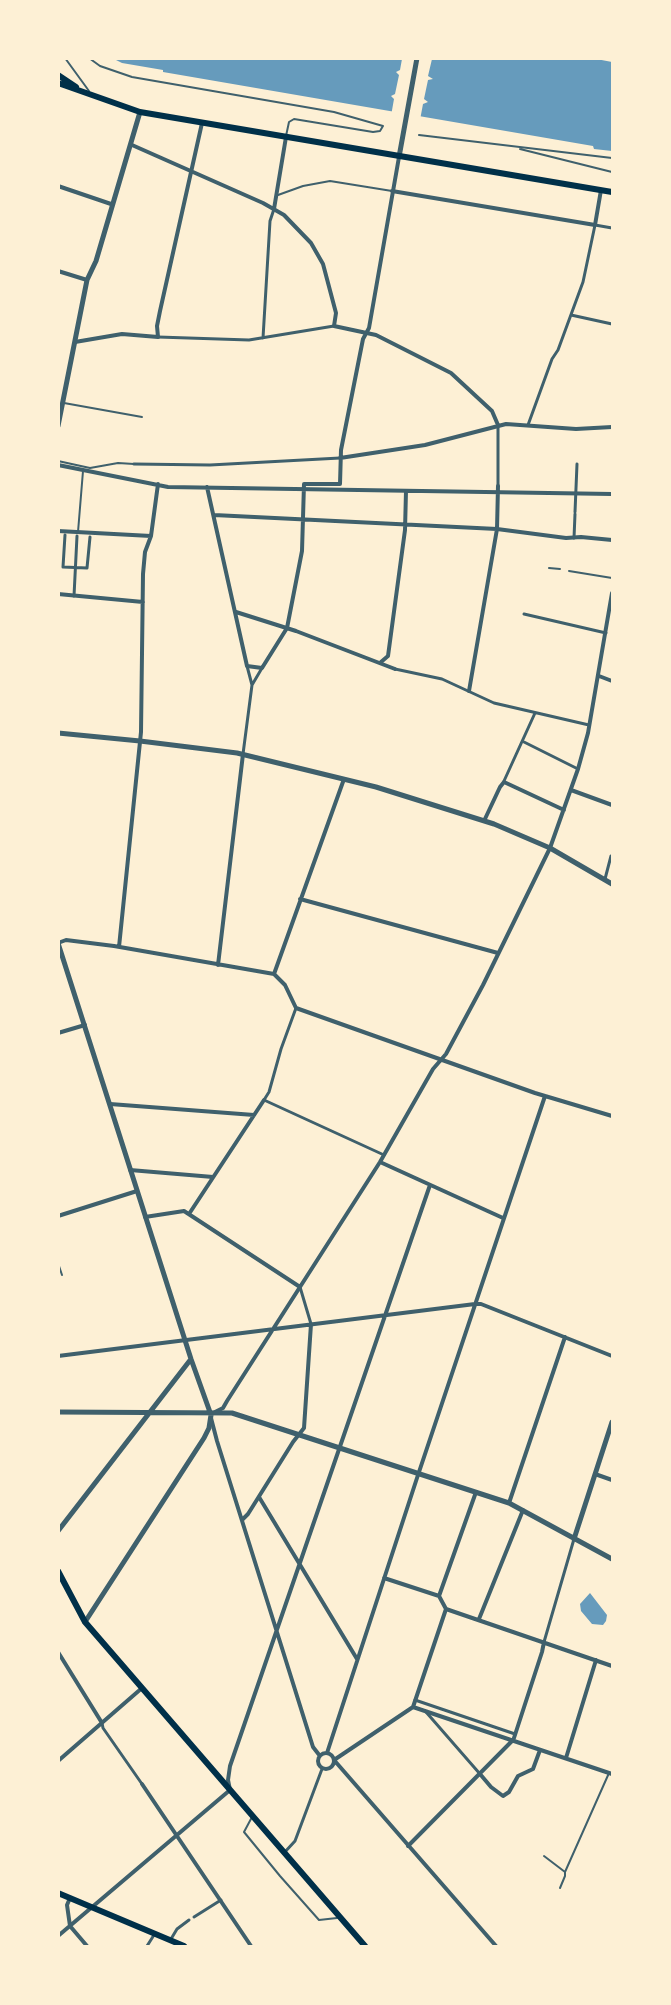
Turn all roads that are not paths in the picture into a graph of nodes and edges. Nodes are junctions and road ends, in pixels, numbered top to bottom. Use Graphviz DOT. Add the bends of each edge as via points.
graph roads {
  1 [pos="64,58"];
  2 [pos="89,58"];
  3 [pos="417,58"];
  4 [pos="58,75"];
  5 [pos="58,83"];
  6 [pos="92,96"];
  7 [pos="141,112"];
  8 [pos="202,123"];
  9 [pos="419,135"];
  10 [pos="286,136"];
  11 [pos="132,145"];
  12 [pos="514,147"];
  13 [pos="399,157"];
  14 [pos="612,158"];
  15 [pos="192,171"];
  16 [pos="612,172"];
  17 [pos="58,186"];
  18 [pos="601,190"];
  19 [pos="392,191"];
  20 [pos="612,192"];
  21 [pos="278,195"];
  22 [pos="111,204"];
  23 [pos="274,209"];
  24 [pos="595,225"];
  25 [pos="612,228"];
  26 [pos="58,271"];
  27 [pos="89,280"];
  28 [pos="571,315"];
  29 [pos="612,324"];
  30 [pos="334,326"];
  31 [pos="366,333"];
  32 [pos="158,337"];
  33 [pos="264,338"];
  34 [pos="75,342"];
  35 [pos="59,382"];
  36 [pos="67,383"];
  37 [pos="64,402"];
  38 [pos="142,417"];
  39 [pos="498,425"];
  40 [pos="528,425"];
  41 [pos="58,426"];
  42 [pos="612,427"];
  43 [pos="340,458"];
  44 [pos="58,463"];
  45 [pos="134,464"];
  46 [pos="577,464"];
  47 [pos="83,471"];
  48 [pos="158,484"];
  49 [pos="498,486"];
  50 [pos="207,487"];
  51 [pos="304,487"];
  52 [pos="406,491"];
  53 [pos="498,492"];
  54 [pos="576,493"];
  55 [pos="612,494"];
  56 [pos="214,515"];
  57 [pos="303,519"];
  58 [pos="405,524"];
  59 [pos="497,529"];
  60 [pos="58,531"];
  61 [pos="78,534"];
  62 [pos="65,535"];
  63 [pos="151,536"];
  64 [pos="90,537"];
  65 [pos="574,538"];
  66 [pos="612,540"];
  67 [pos="76,568"];
  68 [pos="549,568"];
  69 [pos="560,569"];
  70 [pos="569,571"];
  71 [pos="612,578"];
  72 [pos="612,593"];
  73 [pos="58,594"];
  74 [pos="74,596"];
  75 [pos="143,602"];
  76 [pos="235,612"];
  77 [pos="524,614"];
  78 [pos="287,628"];
  79 [pos="606,633"];
  80 [pos="381,662"];
  81 [pos="247,666"];
  82 [pos="262,668"];
  83 [pos="395,669"];
  84 [pos="598,676"];
  85 [pos="612,681"];
  86 [pos="252,685"];
  87 [pos="469,692"];
  88 [pos="535,713"];
  89 [pos="590,725"];
  90 [pos="58,733"];
  91 [pos="140,741"];
  92 [pos="523,742"];
  93 [pos="243,754"];
  94 [pos="578,769"];
  95 [pos="344,779"];
  96 [pos="504,782"];
  97 [pos="571,790"];
  98 [pos="612,805"];
  99 [pos="564,810"];
  100 [pos="484,821"];
  101 [pos="550,848"];
  102 [pos="611,856"];
  103 [pos="605,879"];
  104 [pos="612,884"];
  105 [pos="300,899"];
  106 [pos="59,943"];
  107 [pos="119,947"];
  108 [pos="498,953"];
  109 [pos="218,965"];
  110 [pos="274,975"];
  111 [pos="296,1008"];
  112 [pos="85,1025"];
  113 [pos="58,1033"];
  114 [pos="442,1059"];
  115 [pos="545,1096"];
  116 [pos="264,1100"];
  117 [pos="109,1104"];
  118 [pos="254,1115"];
  119 [pos="612,1116"];
  120 [pos="384,1155"];
  121 [pos="380,1162"];
  122 [pos="130,1170"];
  123 [pos="213,1178"];
  124 [pos="430,1185"];
  125 [pos="137,1191"];
  126 [pos="188,1214"];
  127 [pos="58,1216"];
  128 [pos="146,1217"];
  129 [pos="503,1218"];
  130 [pos="58,1263"];
  131 [pos="62,1275"];
  132 [pos="300,1287"];
  133 [pos="475,1304"];
  134 [pos="384,1316"];
  135 [pos="310,1324"];
  136 [pos="273,1329"];
  137 [pos="565,1337"];
  138 [pos="185,1340"];
  139 [pos="58,1356"];
  140 [pos="612,1356"];
  141 [pos="191,1359"];
  142 [pos="58,1412"];
  143 [pos="149,1413"];
  144 [pos="211,1415"];
  145 [pos="612,1422"];
  146 [pos="299,1436"];
  147 [pos="338,1449"];
  148 [pos="418,1474"];
  149 [pos="595,1474"];
  150 [pos="612,1480"];
  151 [pos="476,1492"];
  152 [pos="259,1497"];
  153 [pos="509,1503"];
  154 [pos="524,1510"];
  155 [pos="242,1520"];
  156 [pos="58,1531"];
  157 [pos="574,1539"];
  158 [pos="612,1558"];
  159 [pos="299,1563"];
  160 [pos="58,1571"];
  161 [pos="384,1578"];
  162 [pos="440,1596"];
  163 [pos="446,1609"];
  164 [pos="479,1619"];
  165 [pos="85,1622"];
  166 [pos="276,1630"];
  167 [pos="544,1642"];
  168 [pos="58,1653"];
  169 [pos="357,1659"];
  170 [pos="597,1660"];
  171 [pos="612,1666"];
  172 [pos="142,1688"];
  173 [pos="415,1700"];
  174 [pos="413,1707"];
  175 [pos="425,1711"];
  176 [pos="102,1724"];
  177 [pos="515,1734"];
  178 [pos="513,1741"];
  179 [pos="540,1750"];
  180 [pos="327,1753"];
  181 [pos="320,1756"];
  182 [pos="566,1758"];
  183 [pos="334,1760"];
  184 [pos="58,1761"];
  185 [pos="322,1768"];
  186 [pos="610,1773"];
  187 [pos="480,1774"];
  188 [pos="142,1784"];
  189 [pos="230,1790"];
  190 [pos="252,1817"];
  191 [pos="177,1835"];
  192 [pos="408,1846"];
  193 [pos="284,1852"];
  194 [pos="544,1856"];
  195 [pos="565,1872"];
  196 [pos="560,1887"];
  197 [pos="58,1893"];
  198 [pos="70,1898"];
  199 [pos="221,1900"];
  200 [pos="92,1907"];
  201 [pos="194,1917"];
  202 [pos="341,1917"];
  203 [pos="189,1920"];
  204 [pos="70,1926"];
  205 [pos="154,1934"];
  206 [pos="58,1936"];
  207 [pos="170,1941"];
  208 [pos="87,1947"];
  209 [pos="147,1947"];
  210 [pos="184,1947"];
  211 [pos="251,1947"];
  212 [pos="365,1947"];
  213 [pos="496,1947"];
  1 -- 6 [label="lane"];
  2 -- 10 [label="lane" via="132,77 334,112 383,126 373,132 293,120"];
  3 -- 13 [label="street"];
  4 -- 6 [label="main road"];
  5 -- 6 [label="main road"];
  6 -- 7 [label="main road"];
  7 -- 8 [label="main road"];
  7 -- 11 [label="street"];
  8 -- 10 [label="main road"];
  8 -- 15 [label="street"];
  9 -- 12 [label="lane"];
  10 -- 13 [label="main road"];
  10 -- 21 [label="street"];
  11 -- 15 [label="street"];
  11 -- 22 [label="street"];
  12 -- 14 [label="lane"];
  12 -- 16 [label="lane"];
  13 -- 18 [label="main road"];
  13 -- 19 [label="street"];
  15 -- 23 [label="street"];
  15 -- 32 [label="street" via="160,311"];
  17 -- 22 [label="street"];
  18 -- 20 [label="main road"];
  18 -- 24 [label="street"];
  19 -- 21 [label="lane" via="330,181"];
  19 -- 24 [label="street"];
  19 -- 31 [label="street"];
  21 -- 23 [label="street"];
  22 -- 27 [label="street"];
  23 -- 30 [label="street" via="311,243 324,264 336,313"];
  23 -- 33 [label="street" via="270,221"];
  24 -- 25 [label="street"];
  24 -- 28 [label="street" via="583,282"];
  26 -- 27 [label="street"];
  27 -- 34 [label="street"];
  28 -- 29 [label="street"];
  28 -- 40 [label="street"];
  30 -- 31 [label="street"];
  30 -- 33 [label="street"];
  31 -- 39 [label="street" via="451,373 492,411"];
  31 -- 43 [label="street"];
  32 -- 33 [label="street"];
  32 -- 34 [label="street" via="122,334"];
  34 -- 36 [label="street"];
  35 -- 36 [label="street"];
  36 -- 37 [label="street"];
  37 -- 38 [label="lane"];
  37 -- 41 [label="street"];
  39 -- 40 [label="street"];
  39 -- 43 [label="street" via="425,445"];
  39 -- 49 [label="street"];
  40 -- 42 [label="street"];
  43 -- 45 [label="street" via="210,465"];
  43 -- 51 [label="street" via="340,484"];
  44 -- 45 [label="lane" via="90,468"];
  44 -- 47 [label="street"];
  46 -- 54 [label="street"];
  47 -- 48 [label="street"];
  47 -- 61 [label="lane"];
  48 -- 50 [label="street"];
  48 -- 63 [label="street"];
  49 -- 53 [label="street"];
  50 -- 51 [label="street"];
  50 -- 56 [label="street"];
  51 -- 52 [label="street"];
  51 -- 57 [label="street"];
  52 -- 53 [label="street"];
  52 -- 58 [label="street"];
  53 -- 54 [label="street"];
  53 -- 59 [label="street"];
  54 -- 55 [label="street"];
  54 -- 65 [label="street"];
  56 -- 57 [label="street"];
  56 -- 76 [label="street"];
  57 -- 58 [label="street"];
  57 -- 78 [label="street" via="302,551"];
  58 -- 59 [label="street"];
  58 -- 80 [label="street" via="388,656"];
  59 -- 65 [label="street"];
  59 -- 87 [label="street"];
  60 -- 61 [label="street"];
  61 -- 63 [label="street"];
  61 -- 67 [label="street"];
  62 -- 67 [label="street" via="63,567"];
  63 -- 75 [label="street" via="144,556"];
  64 -- 67 [label="street" via="87,568"];
  65 -- 66 [label="street"];
  67 -- 74 [label="street"];
  68 -- 69 [label="lane"];
  70 -- 71 [label="lane"];
  72 -- 79 [label="street"];
  73 -- 74 [label="street"];
  74 -- 75 [label="street"];
  75 -- 91 [label="street"];
  76 -- 78 [label="street"];
  76 -- 81 [label="street"];
  77 -- 79 [label="street"];
  78 -- 80 [label="street"];
  78 -- 82 [label="street"];
  79 -- 84 [label="street"];
  80 -- 83 [label="street"];
  81 -- 82 [label="street"];
  81 -- 86 [label="street"];
  82 -- 86 [label="street"];
  83 -- 87 [label="street" via="442,679"];
  84 -- 85 [label="street"];
  84 -- 89 [label="street"];
  86 -- 93 [label="street"];
  87 -- 88 [label="street"];
  88 -- 89 [label="street"];
  88 -- 92 [label="street"];
  89 -- 94 [label="street"];
  90 -- 91 [label="street"];
  91 -- 93 [label="street"];
  91 -- 107 [label="street"];
  92 -- 94 [label="street"];
  92 -- 96 [label="street"];
  93 -- 95 [label="street"];
  93 -- 109 [label="street"];
  94 -- 97 [label="street"];
  95 -- 100 [label="street"];
  95 -- 105 [label="street"];
  96 -- 99 [label="street"];
  96 -- 100 [label="street"];
  97 -- 98 [label="street"];
  97 -- 99 [label="street"];
  99 -- 101 [label="street"];
  100 -- 101 [label="street"];
  101 -- 103 [label="street"];
  101 -- 108 [label="street"];
  102 -- 103 [label="street"];
  103 -- 104 [label="street"];
  105 -- 108 [label="street"];
  105 -- 110 [label="street"];
  106 -- 107 [label="street" via="66,940"];
  106 -- 112 [label="street"];
  107 -- 109 [label="street"];
  108 -- 114 [label="street"];
  109 -- 110 [label="street"];
  110 -- 111 [label="street" via="285,985"];
  111 -- 114 [label="street"];
  111 -- 116 [label="street"];
  112 -- 113 [label="street"];
  112 -- 117 [label="street"];
  114 -- 115 [label="street"];
  114 -- 120 [label="street"];
  115 -- 119 [label="street"];
  115 -- 129 [label="street"];
  116 -- 118 [label="street"];
  116 -- 120 [label="street"];
  117 -- 118 [label="street"];
  117 -- 122 [label="street"];
  118 -- 123 [label="street"];
  120 -- 121 [label="street"];
  121 -- 124 [label="street"];
  121 -- 132 [label="street"];
  122 -- 123 [label="street"];
  122 -- 125 [label="street"];
  123 -- 126 [label="street"];
  124 -- 129 [label="street"];
  124 -- 134 [label="street"];
  125 -- 127 [label="street"];
  125 -- 128 [label="street"];
  126 -- 128 [label="street" via="184,1211"];
  126 -- 132 [label="street"];
  128 -- 138 [label="street"];
  129 -- 133 [label="street"];
  130 -- 131 [label="lane"];
  132 -- 135 [label="street"];
  132 -- 136 [label="street"];
  133 -- 134 [label="street"];
  133 -- 137 [label="street"];
  133 -- 148 [label="street"];
  134 -- 135 [label="street"];
  134 -- 147 [label="street"];
  135 -- 136 [label="street"];
  135 -- 146 [label="street" via="304,1428"];
  136 -- 138 [label="street"];
  136 -- 144 [label="street" via="223,1408"];
  137 -- 140 [label="street"];
  137 -- 153 [label="street"];
  138 -- 139 [label="street"];
  138 -- 141 [label="street"];
  141 -- 143 [label="street"];
  141 -- 144 [label="street"];
  142 -- 143 [label="street"];
  143 -- 144 [label="street"];
  143 -- 156 [label="street"];
  144 -- 146 [label="street" via="232,1413"];
  144 -- 155 [label="street"];
  144 -- 165 [label="street" via="204,1438"];
  145 -- 149 [label="street"];
  146 -- 147 [label="street"];
  146 -- 152 [label="street"];
  147 -- 148 [label="street"];
  147 -- 159 [label="street"];
  148 -- 151 [label="street"];
  148 -- 161 [label="street"];
  149 -- 150 [label="street"];
  149 -- 157 [label="street"];
  151 -- 153 [label="street"];
  151 -- 162 [label="street"];
  152 -- 155 [label="street"];
  152 -- 159 [label="street"];
  153 -- 154 [label="street"];
  154 -- 157 [label="street"];
  154 -- 164 [label="street"];
  155 -- 166 [label="street"];
  157 -- 158 [label="street"];
  157 -- 167 [label="street"];
  159 -- 166 [label="street"];
  159 -- 169 [label="street"];
  160 -- 165 [label="main road"];
  161 -- 162 [label="street"];
  161 -- 169 [label="street"];
  162 -- 163 [label="street"];
  163 -- 164 [label="street"];
  163 -- 173 [label="street"];
  164 -- 167 [label="street"];
  165 -- 172 [label="main road"];
  166 -- 181 [label="street" via="313,1747"];
  166 -- 189 [label="street" via="228,1773"];
  167 -- 170 [label="street"];
  167 -- 177 [label="street"];
  168 -- 176 [label="street"];
  169 -- 180 [label="street"];
  170 -- 171 [label="street"];
  170 -- 182 [label="street"];
  172 -- 176 [label="street"];
  172 -- 189 [label="main road"];
  173 -- 174 [label="street"];
  173 -- 177 [label="street"];
  174 -- 175 [label="street"];
  174 -- 183 [label="street"];
  175 -- 178 [label="street"];
  175 -- 187 [label="street"];
  176 -- 184 [label="street"];
  176 -- 188 [label="street"];
  177 -- 178 [label="street"];
  178 -- 179 [label="street"];
  178 -- 187 [label="street"];
  179 -- 182 [label="street"];
  179 -- 187 [label="street" via="532,1769 518,1776 503,1796"];
  180 -- 181 [label="street"];
  180 -- 183 [label="street"];
  181 -- 185 [label="street"];
  182 -- 186 [label="street"];
  183 -- 185 [label="street" via="330,1769"];
  183 -- 192 [label="street"];
  185 -- 193 [label="street" via="295,1841"];
  186 -- 195 [label="lane"];
  187 -- 192 [label="street"];
  188 -- 191 [label="street"];
  189 -- 190 [label="main road"];
  189 -- 191 [label="street"];
  190 -- 193 [label="main road"];
  190 -- 202 [label="lane" via="244,1832 319,1920"];
  191 -- 199 [label="street"];
  191 -- 200 [label="street"];
  192 -- 213 [label="street"];
  193 -- 202 [label="main road"];
  194 -- 195 [label="lane"];
  195 -- 196 [label="lane"];
  197 -- 198 [label="main road"];
  198 -- 200 [label="main road"];
  198 -- 204 [label="street"];
  199 -- 201 [label="street"];
  199 -- 211 [label="street"];
  200 -- 204 [label="street"];
  200 -- 205 [label="main road"];
  202 -- 212 [label="main road"];
  203 -- 207 [label="street"];
  204 -- 206 [label="street"];
  204 -- 208 [label="street"];
  205 -- 207 [label="main road"];
  205 -- 209 [label="street"];
  207 -- 210 [label="main road"];
}
